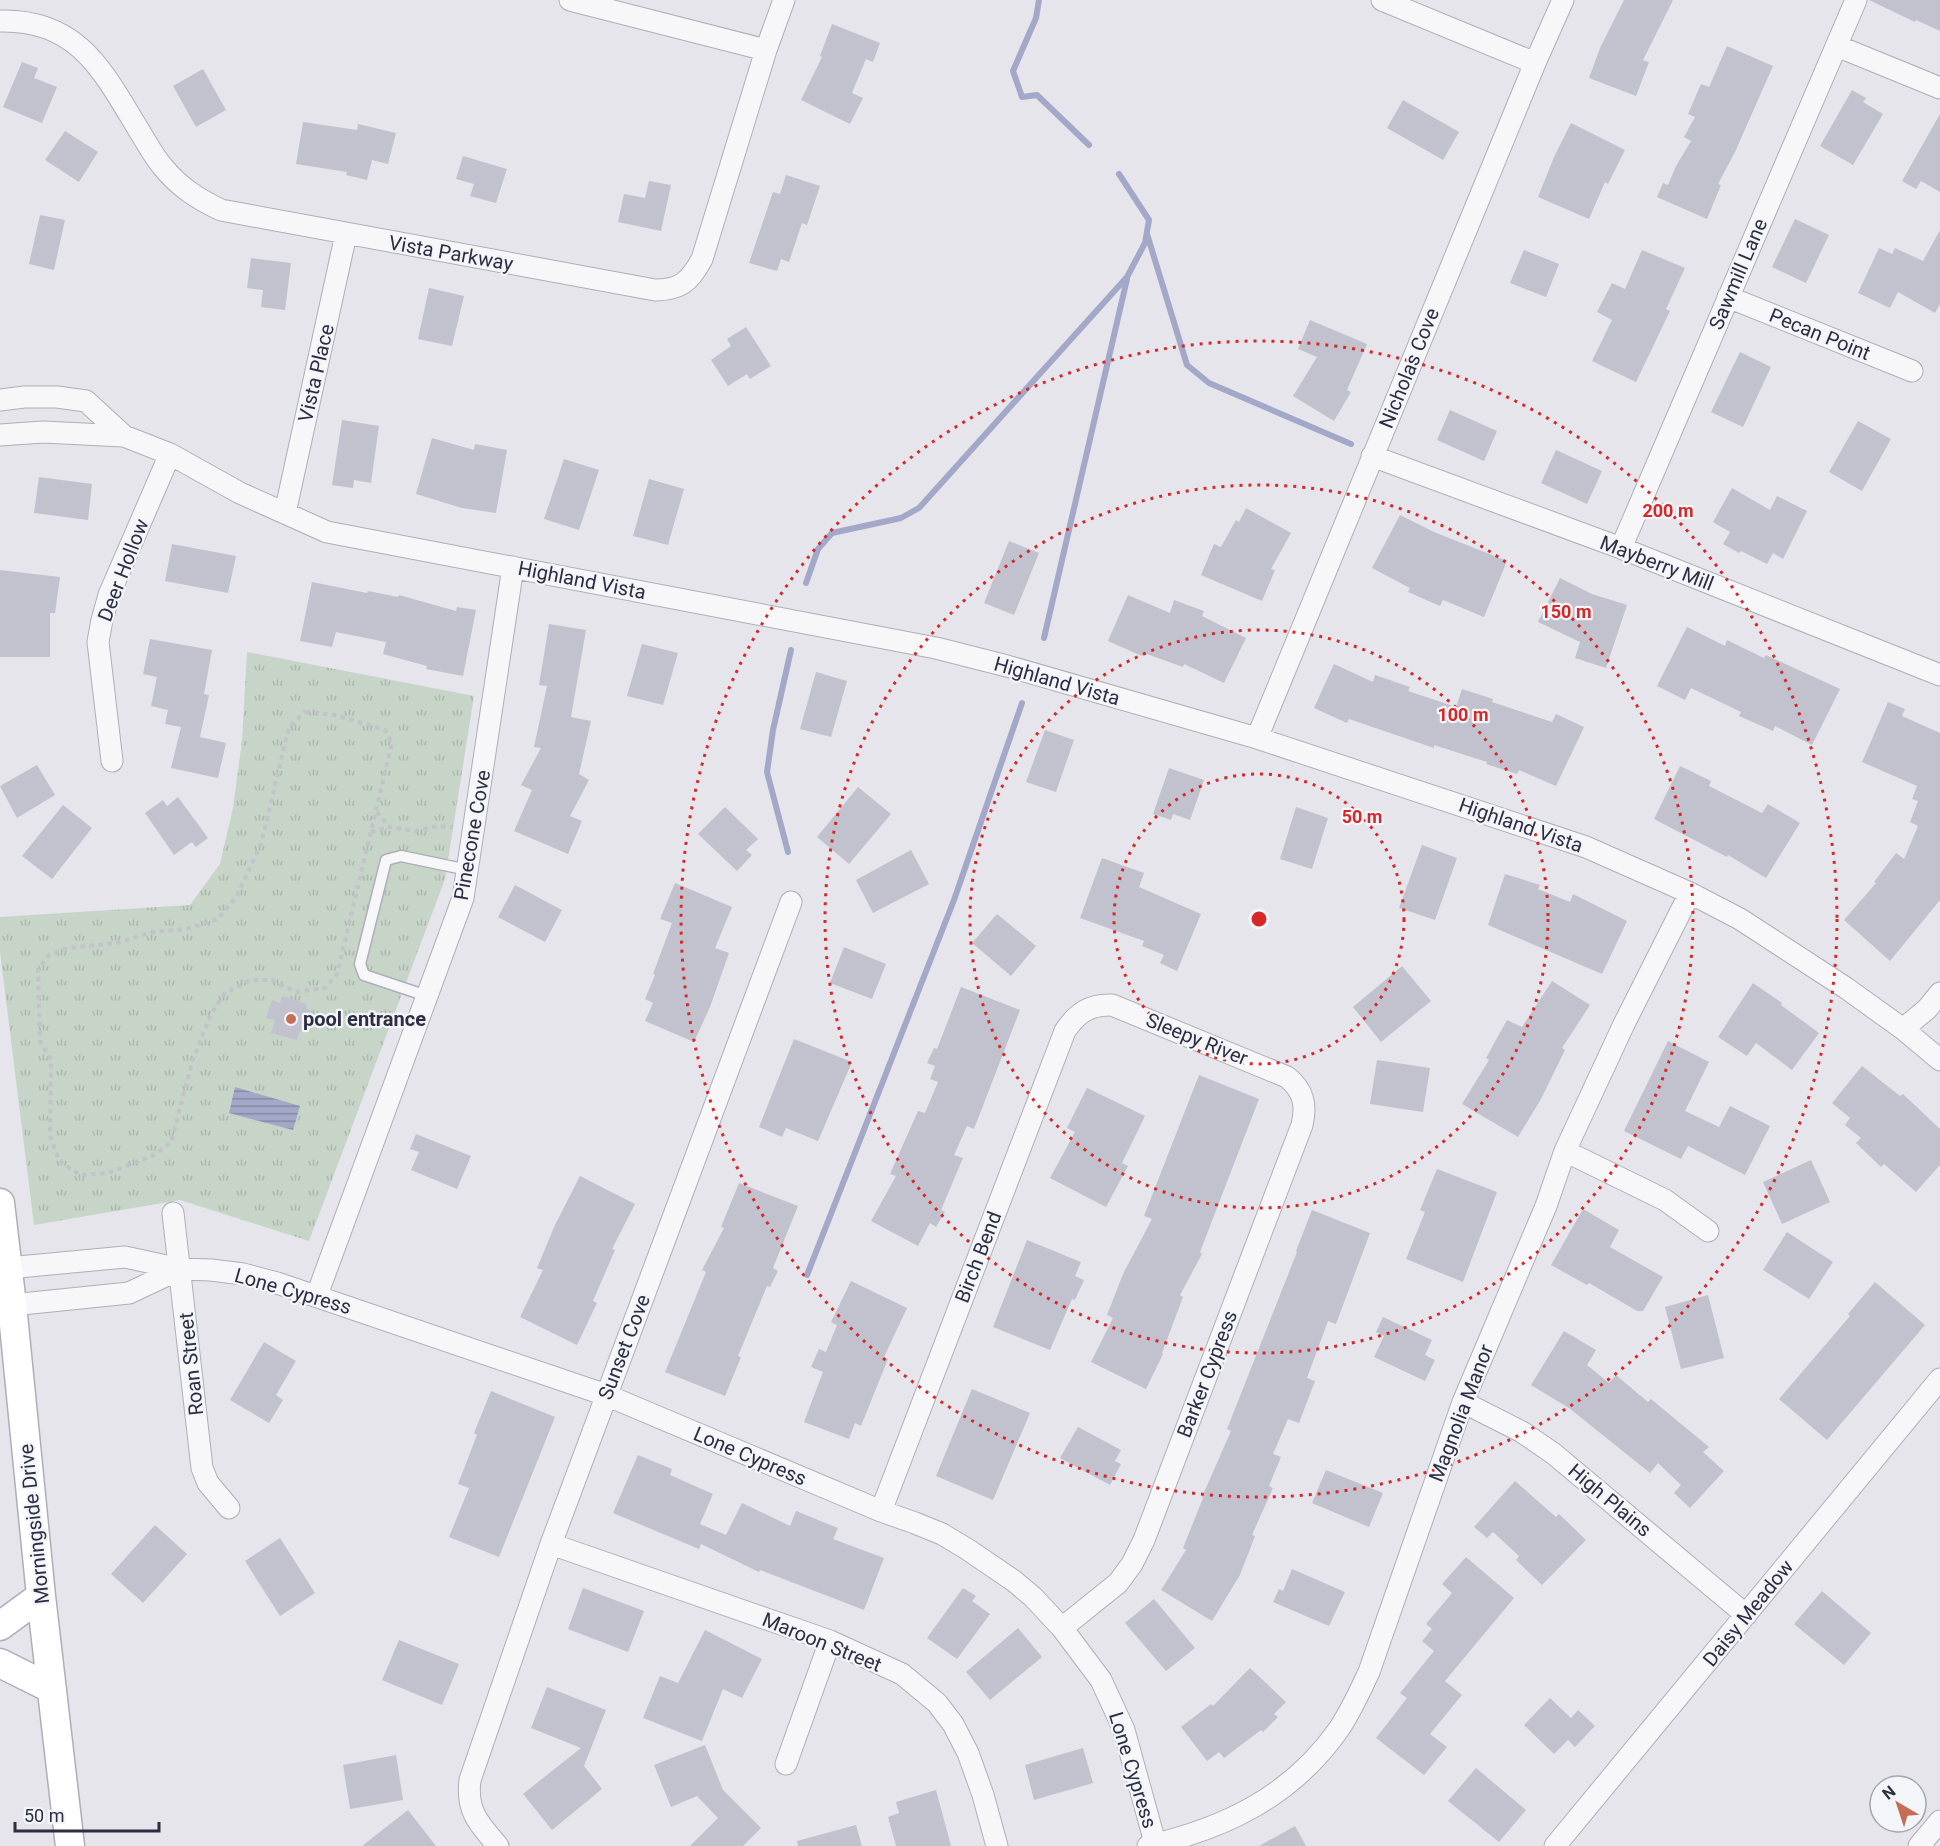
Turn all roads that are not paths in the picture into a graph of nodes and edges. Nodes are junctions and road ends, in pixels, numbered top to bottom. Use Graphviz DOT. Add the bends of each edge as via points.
graph roads {
  1 [pos="570,0"];
  2 [pos="784,0"];
  3 [pos="1382,0"];
  4 [pos="1563,0"];
  5 [pos="1856,0"];
  6 [pos="0,21"];
  7 [pos="1837,46"];
  8 [pos="766,50"];
  9 [pos="1535,63"];
  10 [pos="1940,88"];
  11 [pos="346,234"];
  12 [pos="1728,297"];
  13 [pos="1912,371"];
  14 [pos="0,400"];
  15 [pos="0,435"];
  16 [pos="124,436"];
  17 [pos="170,454"];
  18 [pos="1372,456"];
  19 [pos="285,513"];
  20 [pos="1621,548"];
  21 [pos="513,567"];
  22 [pos="1940,675"];
  23 [pos="1257,738"];
  24 [pos="112,761"];
  25 [pos="468,870"];
  26 [pos="1690,894"];
  27 [pos="791,902"];
  28 [pos="1940,993"];
  29 [pos="427,996"];
  30 [pos="1085,1010"];
  31 [pos="1903,1029"];
  32 [pos="1940,1060"];
  33 [pos="1301,1093"];
  34 [pos="1565,1151"];
  35 [pos="0,1203"];
  36 [pos="173,1213"];
  37 [pos="1708,1231"];
  38 [pos="8,1268"];
  39 [pos="180,1269"];
  40 [pos="317,1295"];
  41 [pos="12,1305"];
  42 [pos="1940,1379"];
  43 [pos="606,1395"];
  44 [pos="1463,1402"];
  45 [pos="229,1508"];
  46 [pos="881,1511"];
  47 [pos="551,1544"];
  48 [pos="41,1596"];
  49 [pos="1746,1615"];
  50 [pos="0,1626"];
  51 [pos="1062,1628"];
  52 [pos="830,1641"];
  53 [pos="0,1663"];
  54 [pos="52,1689"];
  55 [pos="786,1764"];
  56 [pos="1940,1821"];
  57 [pos="1154,1845"];
  58 [pos="70,1846"];
  59 [pos="498,1846"];
  60 [pos="997,1846"];
  61 [pos="1555,1846"];
  62 [pos="1919,1846"];
  1 -- 8 [label="street"];
  2 -- 8 [label="street, Vista Parkway"];
  3 -- 9 [label="street"];
  4 -- 9 [label="street, Nicholas Cove"];
  5 -- 7 [label="street, Sawmill Lane"];
  6 -- 11 [label="street, Vista Parkway" via="39,24 78,44 111,86 161,166 199,200 221,210"];
  7 -- 10 [label="street"];
  7 -- 12 [label="street, Sawmill Lane"];
  8 -- 11 [label="street, Vista Parkway" via="702,258 683,284 655,290"];
  9 -- 18 [label="street, Nicholas Cove"];
  11 -- 19 [label="street, Vista Place"];
  12 -- 13 [label="street, Pecan Point"];
  12 -- 20 [label="street, Sawmill Lane"];
  14 -- 16 [label="street, Highland Vista" via="86,400"];
  15 -- 16 [label="street, Highland Vista" via="44,432"];
  16 -- 17 [label="street, Highland Vista"];
  17 -- 19 [label="street, Highland Vista"];
  17 -- 24 [label="street, Deer Hollow" via="102,620 98,642"];
  18 -- 20 [label="street, Mayberry Mill"];
  18 -- 23 [label="street, Nicholas Cove"];
  19 -- 21 [label="street, Highland Vista" via="327,532"];
  20 -- 22 [label="street, Mayberry Mill"];
  21 -- 23 [label="street, Highland Vista" via="936,648"];
  21 -- 25 [label="street, Pinecone Cove"];
  23 -- 26 [label="street, Highland Vista" via="1586,847"];
  25 -- 29 [label="street, Pinecone Cove" via="456,919"];
  25 -- 29 [label="lane" via="401,855 386,860 360,964 364,975"];
  26 -- 31 [label="street, Highland Vista" via="1740,919"];
  26 -- 34 [label="street, Magnolia Manor"];
  27 -- 43 [label="street, Sunset Cove"];
  28 -- 31 [label="street"];
  29 -- 40 [label="street, Pinecone Cove"];
  30 -- 33 [label="street, Sleepy River" via="1098,1004 1112,1005 1278,1072"];
  30 -- 46 [label="street, Birch Bend" via="1065,1030"];
  31 -- 32 [label="street, Highland Vista"];
  33 -- 51 [label="street, Barker Cypress" via="1305,1113 1302,1125 1144,1540 1118,1583"];
  34 -- 37 [label="street" via="1665,1200"];
  34 -- 44 [label="street, Magnolia Manor" via="1546,1206"];
  35 -- 38 [label="street, Morningside Drive"];
  36 -- 39 [label="street, Roan Street"];
  38 -- 39 [label="street, Lone Cypress" via="125,1257"];
  38 -- 41 [label="street, Morningside Drive"];
  39 -- 40 [label="street, Lone Cypress" via="243,1274"];
  39 -- 41 [label="street, Lone Cypress" via="129,1293"];
  39 -- 45 [label="street, Roan Street" via="202,1468"];
  40 -- 43 [label="street, Lone Cypress"];
  41 -- 48 [label="street, Morningside Drive"];
  42 -- 49 [label="street, Daisy Meadow"];
  43 -- 46 [label="street, Lone Cypress"];
  43 -- 47 [label="street, Sunset Cove"];
  44 -- 49 [label="street, High Plains" via="1522,1432 1554,1454"];
  44 -- 57 [label="street, Magnolia Manor" via="1369,1672 1339,1728 1301,1772 1256,1807"];
  46 -- 51 [label="street, Lone Cypress" via="942,1534 968,1549 1021,1586"];
  47 -- 52 [label="street, Maroon Street"];
  47 -- 59 [label="street, Sunset Cove" via="470,1780 468,1796 477,1818"];
  48 -- 50 [label="street"];
  48 -- 54 [label="street, Morningside Drive"];
  49 -- 61 [label="street, Daisy Meadow"];
  51 -- 57 [label="street, Lone Cypress" via="1113,1703 1134,1762"];
  52 -- 55 [label="street"];
  52 -- 60 [label="street, Maroon Street" via="902,1674 937,1703 968,1753"];
  53 -- 54 [label="street"];
  54 -- 58 [label="street, Morningside Drive"];
  56 -- 62 [label="street"];
}
